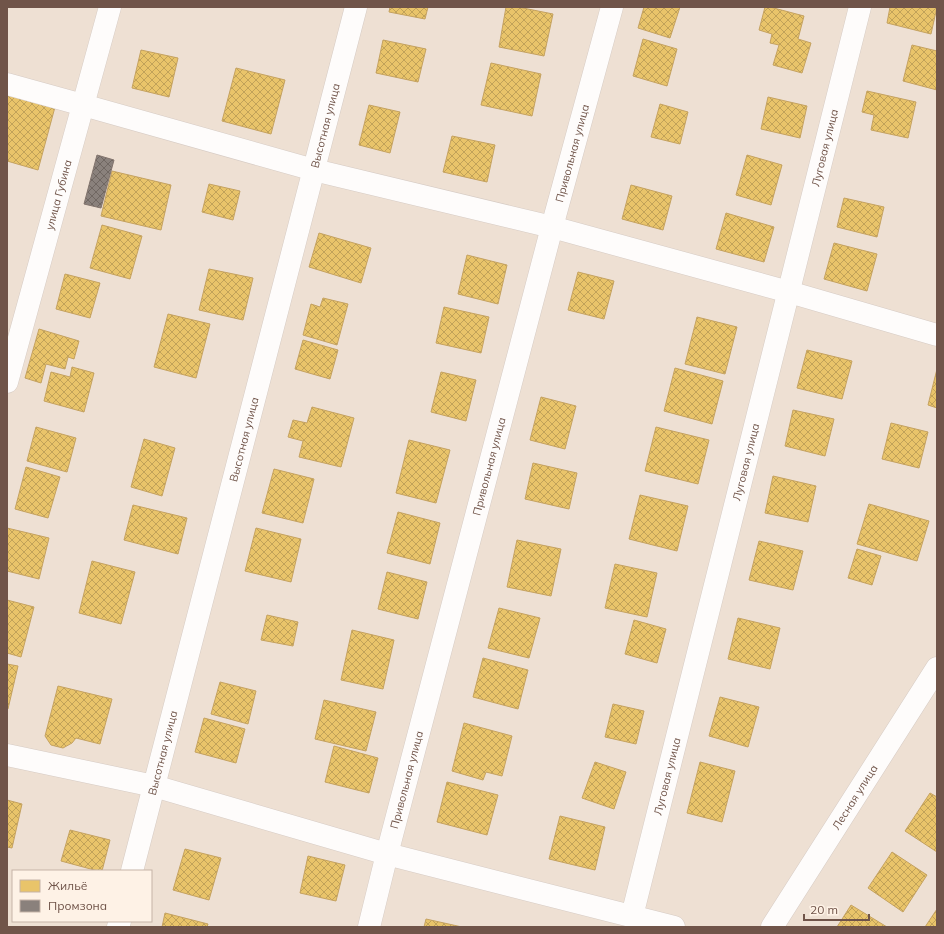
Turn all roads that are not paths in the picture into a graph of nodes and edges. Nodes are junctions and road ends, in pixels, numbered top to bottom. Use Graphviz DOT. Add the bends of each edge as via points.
graph roads {
  1 [pos="110,7"];
  2 [pos="356,7"];
  3 [pos="612,7"];
  4 [pos="860,7"];
  5 [pos="7,84"];
  6 [pos="83,105"];
  7 [pos="314,170"];
  8 [pos="552,227"];
  9 [pos="789,292"];
  10 [pos="937,335"];
  11 [pos="7,382"];
  12 [pos="937,668"];
  13 [pos="7,755"];
  14 [pos="154,786"];
  15 [pos="387,854"];
  16 [pos="132,870"];
  17 [pos="632,916"];
  18 [pos="369,927"];
  19 [pos="674,927"];
  20 [pos="772,927"];
  1 -- 6 [label="street, улица Губина"];
  2 -- 7 [label="street, Высотная улица"];
  3 -- 8 [label="street, Привольная улица"];
  4 -- 9 [label="street, Луговая улица"];
  5 -- 6 [label="street"];
  6 -- 7 [label="street"];
  6 -- 11 [label="street, улица Губина"];
  7 -- 8 [label="street"];
  7 -- 14 [label="street, Высотная улица"];
  8 -- 9 [label="street"];
  8 -- 15 [label="street, Привольная улица"];
  9 -- 10 [label="street"];
  9 -- 17 [label="street, Луговая улица"];
  12 -- 20 [label="street, Лесная улица"];
  13 -- 14 [label="street"];
  14 -- 15 [label="street"];
  14 -- 16 [label="street, Высотная улица"];
  15 -- 17 [label="street"];
  15 -- 18 [label="street, Привольная улица"];
  17 -- 19 [label="street"];
}
